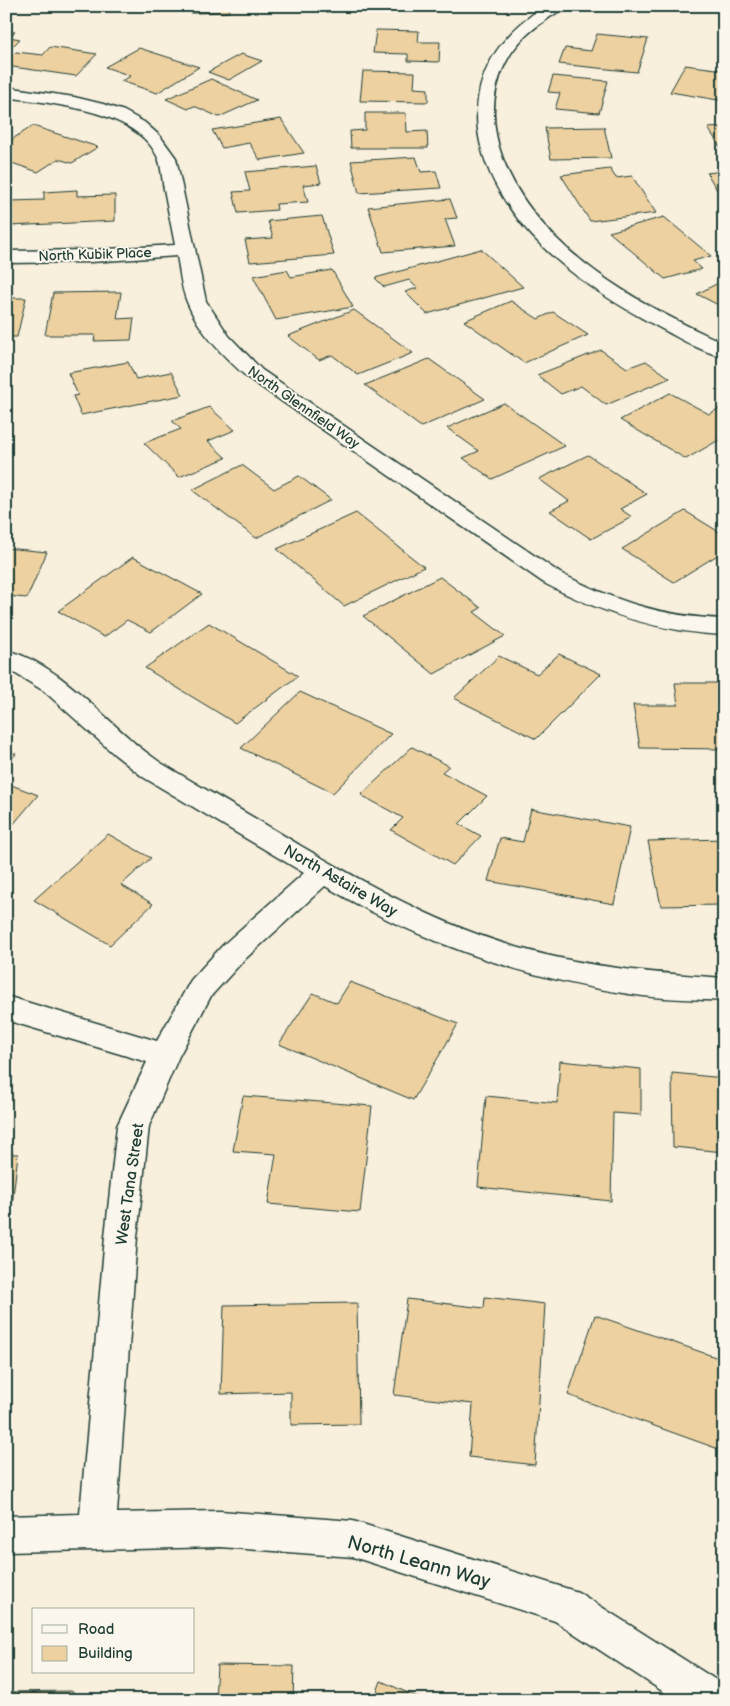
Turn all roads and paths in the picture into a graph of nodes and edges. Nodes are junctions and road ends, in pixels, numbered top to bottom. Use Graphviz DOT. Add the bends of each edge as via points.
graph roads {
  1 [pos="556,6"];
  2 [pos="6,92"];
  3 [pos="184,250"];
  4 [pos="6,257"];
  5 [pos="724,351"];
  6 [pos="724,627"];
  7 [pos="6,658"];
  8 [pos="323,872"];
  9 [pos="724,990"];
  10 [pos="6,1008"];
  11 [pos="165,1055"];
  12 [pos="97,1532"];
  13 [pos="6,1534"];
  14 [pos="710,1700"];
  1 -- 5 [label="street" via="522,29 491,76 485,102 485,130 492,160 507,190 529,220 559,251 643,311"];
  2 -- 3 [label="street, North Glennfield Way" via="103,109 146,129 160,143 167,158"];
  3 -- 4 [label="street, North Kubik Place"];
  3 -- 6 [label="street, North Glennfield Way" via="196,301 205,320 235,357 263,379 552,578 587,597 628,613 673,624"];
  7 -- 8 [label="street, North Astaire Way" via="57,686 152,770"];
  8 -- 9 [label="street, North Astaire Way" via="412,921 517,959 630,983"];
  8 -- 11 [label="street, West Tana Street" via="233,953 201,988"];
  10 -- 11 [label="street"];
  11 -- 12 [label="street, West Tana Street" via="133,1126 120,1237"];
  12 -- 13 [label="street, North Leann Way"];
  12 -- 14 [label="street, North Leann Way" via="220,1529 353,1539 564,1605"];
}
